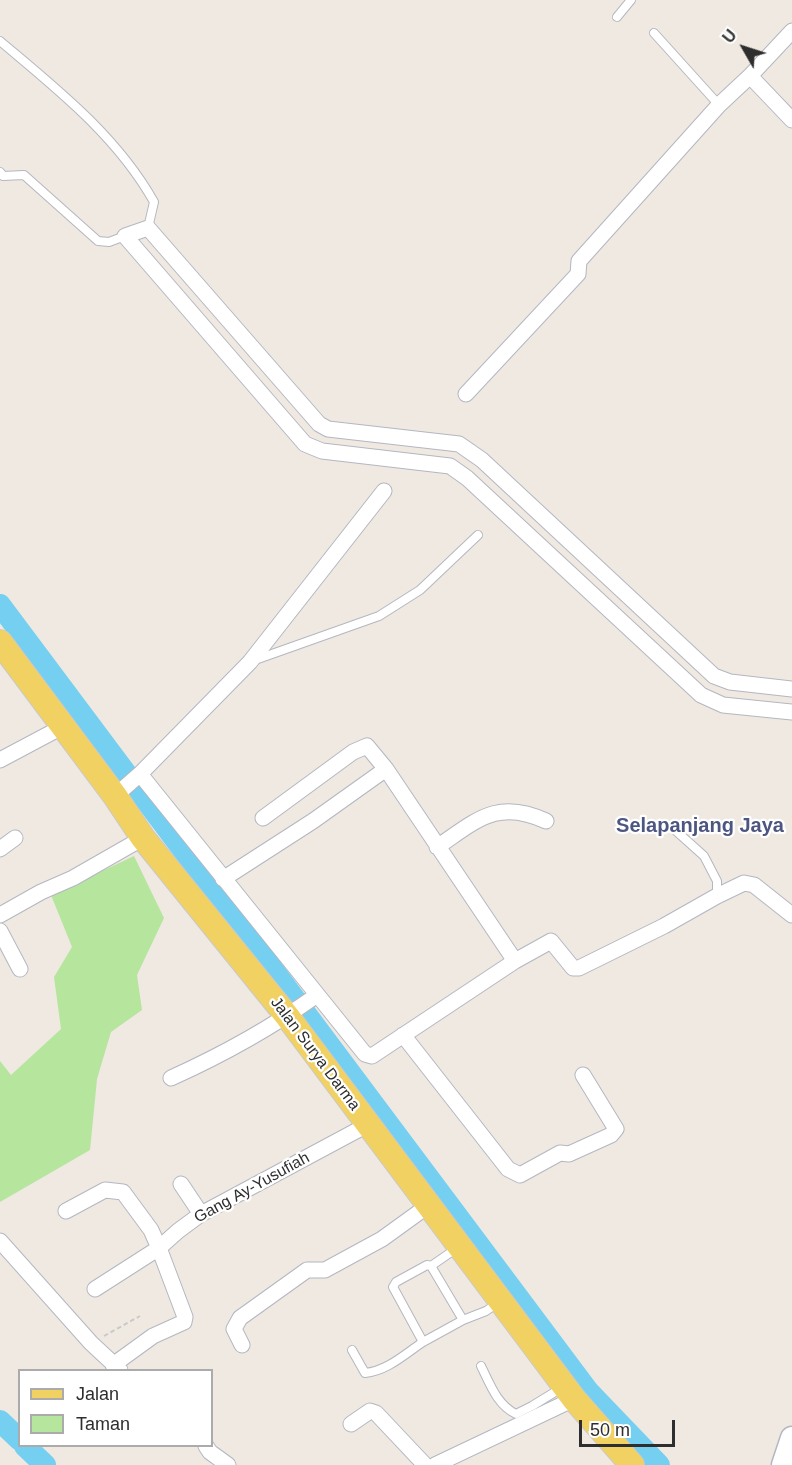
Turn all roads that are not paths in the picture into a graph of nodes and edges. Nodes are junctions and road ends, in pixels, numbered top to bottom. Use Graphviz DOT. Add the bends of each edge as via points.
graph roads {
  1 [pos="631,0"];
  2 [pos="617,17"];
  3 [pos="792,31"];
  4 [pos="654,33"];
  5 [pos="0,41"];
  6 [pos="750,76"];
  7 [pos="719,105"];
  8 [pos="792,120"];
  9 [pos="0,172"];
  10 [pos="148,228"];
  11 [pos="125,236"];
  12 [pos="222,313"];
  13 [pos="205,328"];
  14 [pos="237,330"];
  15 [pos="219,345"];
  16 [pos="466,394"];
  17 [pos="384,491"];
  18 [pos="478,535"];
  19 [pos="578,549"];
  20 [pos="592,563"];
  21 [pos="562,567"];
  22 [pos="577,580"];
  23 [pos="0,642"];
  24 [pos="250,662"];
  25 [pos="792,689"];
  26 [pos="792,712"];
  27 [pos="62,727"];
  28 [pos="0,760"];
  29 [pos="386,769"];
  30 [pos="139,775"];
  31 [pos="118,794"];
  32 [pos="263,818"];
  33 [pos="546,821"];
  34 [pos="675,830"];
  35 [pos="15,838"];
  36 [pos="143,838"];
  37 [pos="437,847"];
  38 [pos="0,849"];
  39 [pos="223,879"];
  40 [pos="717,896"];
  41 [pos="0,915"];
  42 [pos="792,915"];
  43 [pos="0,931"];
  44 [pos="515,961"];
  45 [pos="20,969"];
  46 [pos="313,998"];
  47 [pos="291,1013"];
  48 [pos="404,1035"];
  49 [pos="584,1075"];
  50 [pos="171,1078"];
  51 [pos="369,1124"];
  52 [pos="181,1184"];
  53 [pos="429,1205"];
  54 [pos="66,1211"];
  55 [pos="201,1214"];
  56 [pos="0,1241"];
  57 [pos="459,1247"];
  58 [pos="159,1248"];
  59 [pos="431,1266"];
  60 [pos="95,1289"];
  61 [pos="500,1301"];
  62 [pos="463,1320"];
  63 [pos="423,1342"];
  64 [pos="242,1345"];
  65 [pos="351,1350"];
  66 [pos="481,1366"];
  67 [pos="116,1368"];
  68 [pos="569,1393"];
  69 [pos="351,1424"];
  70 [pos="792,1437"];
  71 [pos="207,1447"];
  72 [pos="228,1465"];
  73 [pos="425,1465"];
  74 [pos="435,1465"];
  75 [pos="632,1465"];
  76 [pos="783,1465"];
  1 -- 2 [label="lane"];
  3 -- 6 [label="street"];
  4 -- 7 [label="lane"];
  5 -- 10 [label="lane" via="101,130 140,178 154,202"];
  6 -- 7 [label="street"];
  6 -- 8 [label="street"];
  7 -- 16 [label="street" via="579,261 578,274"];
  9 -- 11 [label="lane" via="3,176 24,175 98,242"];
  10 -- 11 [label="street"];
  10 -- 12 [label="street"];
  11 -- 13 [label="street"];
  12 -- 13 [label="street"];
  12 -- 14 [label="street"];
  13 -- 15 [label="street"];
  14 -- 15 [label="street"];
  14 -- 19 [label="street" via="319,424 328,429 459,444 482,460"];
  15 -- 21 [label="street" via="305,444 322,451 450,466"];
  17 -- 24 [label="street"];
  18 -- 24 [label="lane" via="420,590 379,616"];
  19 -- 20 [label="street"];
  19 -- 21 [label="street"];
  20 -- 22 [label="street"];
  20 -- 25 [label="street" via="714,676 729,682"];
  21 -- 22 [label="street"];
  22 -- 26 [label="street" via="701,695 723,705"];
  23 -- 27 [label="main road, Jalan Surya Darma"];
  24 -- 30 [label="street"];
  27 -- 28 [label="street"];
  27 -- 31 [label="main road, Jalan Surya Darma"];
  29 -- 32 [label="street" via="367,746 358,748"];
  29 -- 37 [label="street"];
  29 -- 39 [label="street"];
  30 -- 31 [label="street"];
  30 -- 39 [label="street"];
  31 -- 36 [label="main road, Jalan Surya Darma"];
  33 -- 37 [label="street" via="518,810 500,811 482,817"];
  34 -- 40 [label="lane" via="704,856 717,881"];
  35 -- 38 [label="street"];
  36 -- 41 [label="street"];
  36 -- 47 [label="main road, Jalan Surya Darma"];
  37 -- 44 [label="street"];
  39 -- 46 [label="street"];
  40 -- 42 [label="street" via="744,883 754,885"];
  40 -- 44 [label="street" via="579,968 573,968 551,941"];
  43 -- 45 [label="street"];
  44 -- 48 [label="street"];
  46 -- 47 [label="street"];
  46 -- 48 [label="street" via="365,1054 372,1056"];
  47 -- 50 [label="street" via="217,1057"];
  47 -- 51 [label="main road, Jalan Surya Darma"];
  48 -- 49 [label="street" via="508,1169 520,1175 560,1153 569,1154 611,1135 616,1129"];
  51 -- 53 [label="main road, Jalan Surya Darma"];
  51 -- 55 [label="street, Gang Ay-Yusufiah"];
  52 -- 55 [label="street"];
  53 -- 57 [label="main road, Jalan Surya Darma"];
  53 -- 64 [label="street" via="382,1239 325,1270 306,1270 240,1318 234,1329"];
  54 -- 58 [label="street" via="105,1190 123,1192 151,1230"];
  55 -- 58 [label="street, Gang Ay-Yusufiah"];
  56 -- 67 [label="street"];
  57 -- 59 [label="lane"];
  57 -- 61 [label="main road, Jalan Surya Darma"];
  58 -- 60 [label="street, Gang Ay-Yusufiah"];
  58 -- 67 [label="street" via="184,1322 153,1336"];
  59 -- 62 [label="lane"];
  59 -- 63 [label="lane" via="393,1287"];
  61 -- 62 [label="lane"];
  61 -- 68 [label="main road, Jalan Surya Darma"];
  62 -- 63 [label="lane"];
  63 -- 65 [label="lane" via="374,1372 365,1373"];
  66 -- 68 [label="lane" via="499,1401 516,1414"];
  68 -- 74 [label="street"];
  68 -- 75 [label="main road, Jalan Surya Darma"];
  69 -- 73 [label="street" via="370,1412 376,1413"];
  70 -- 76 [label="main road"];
  71 -- 72 [label="street"];
}
